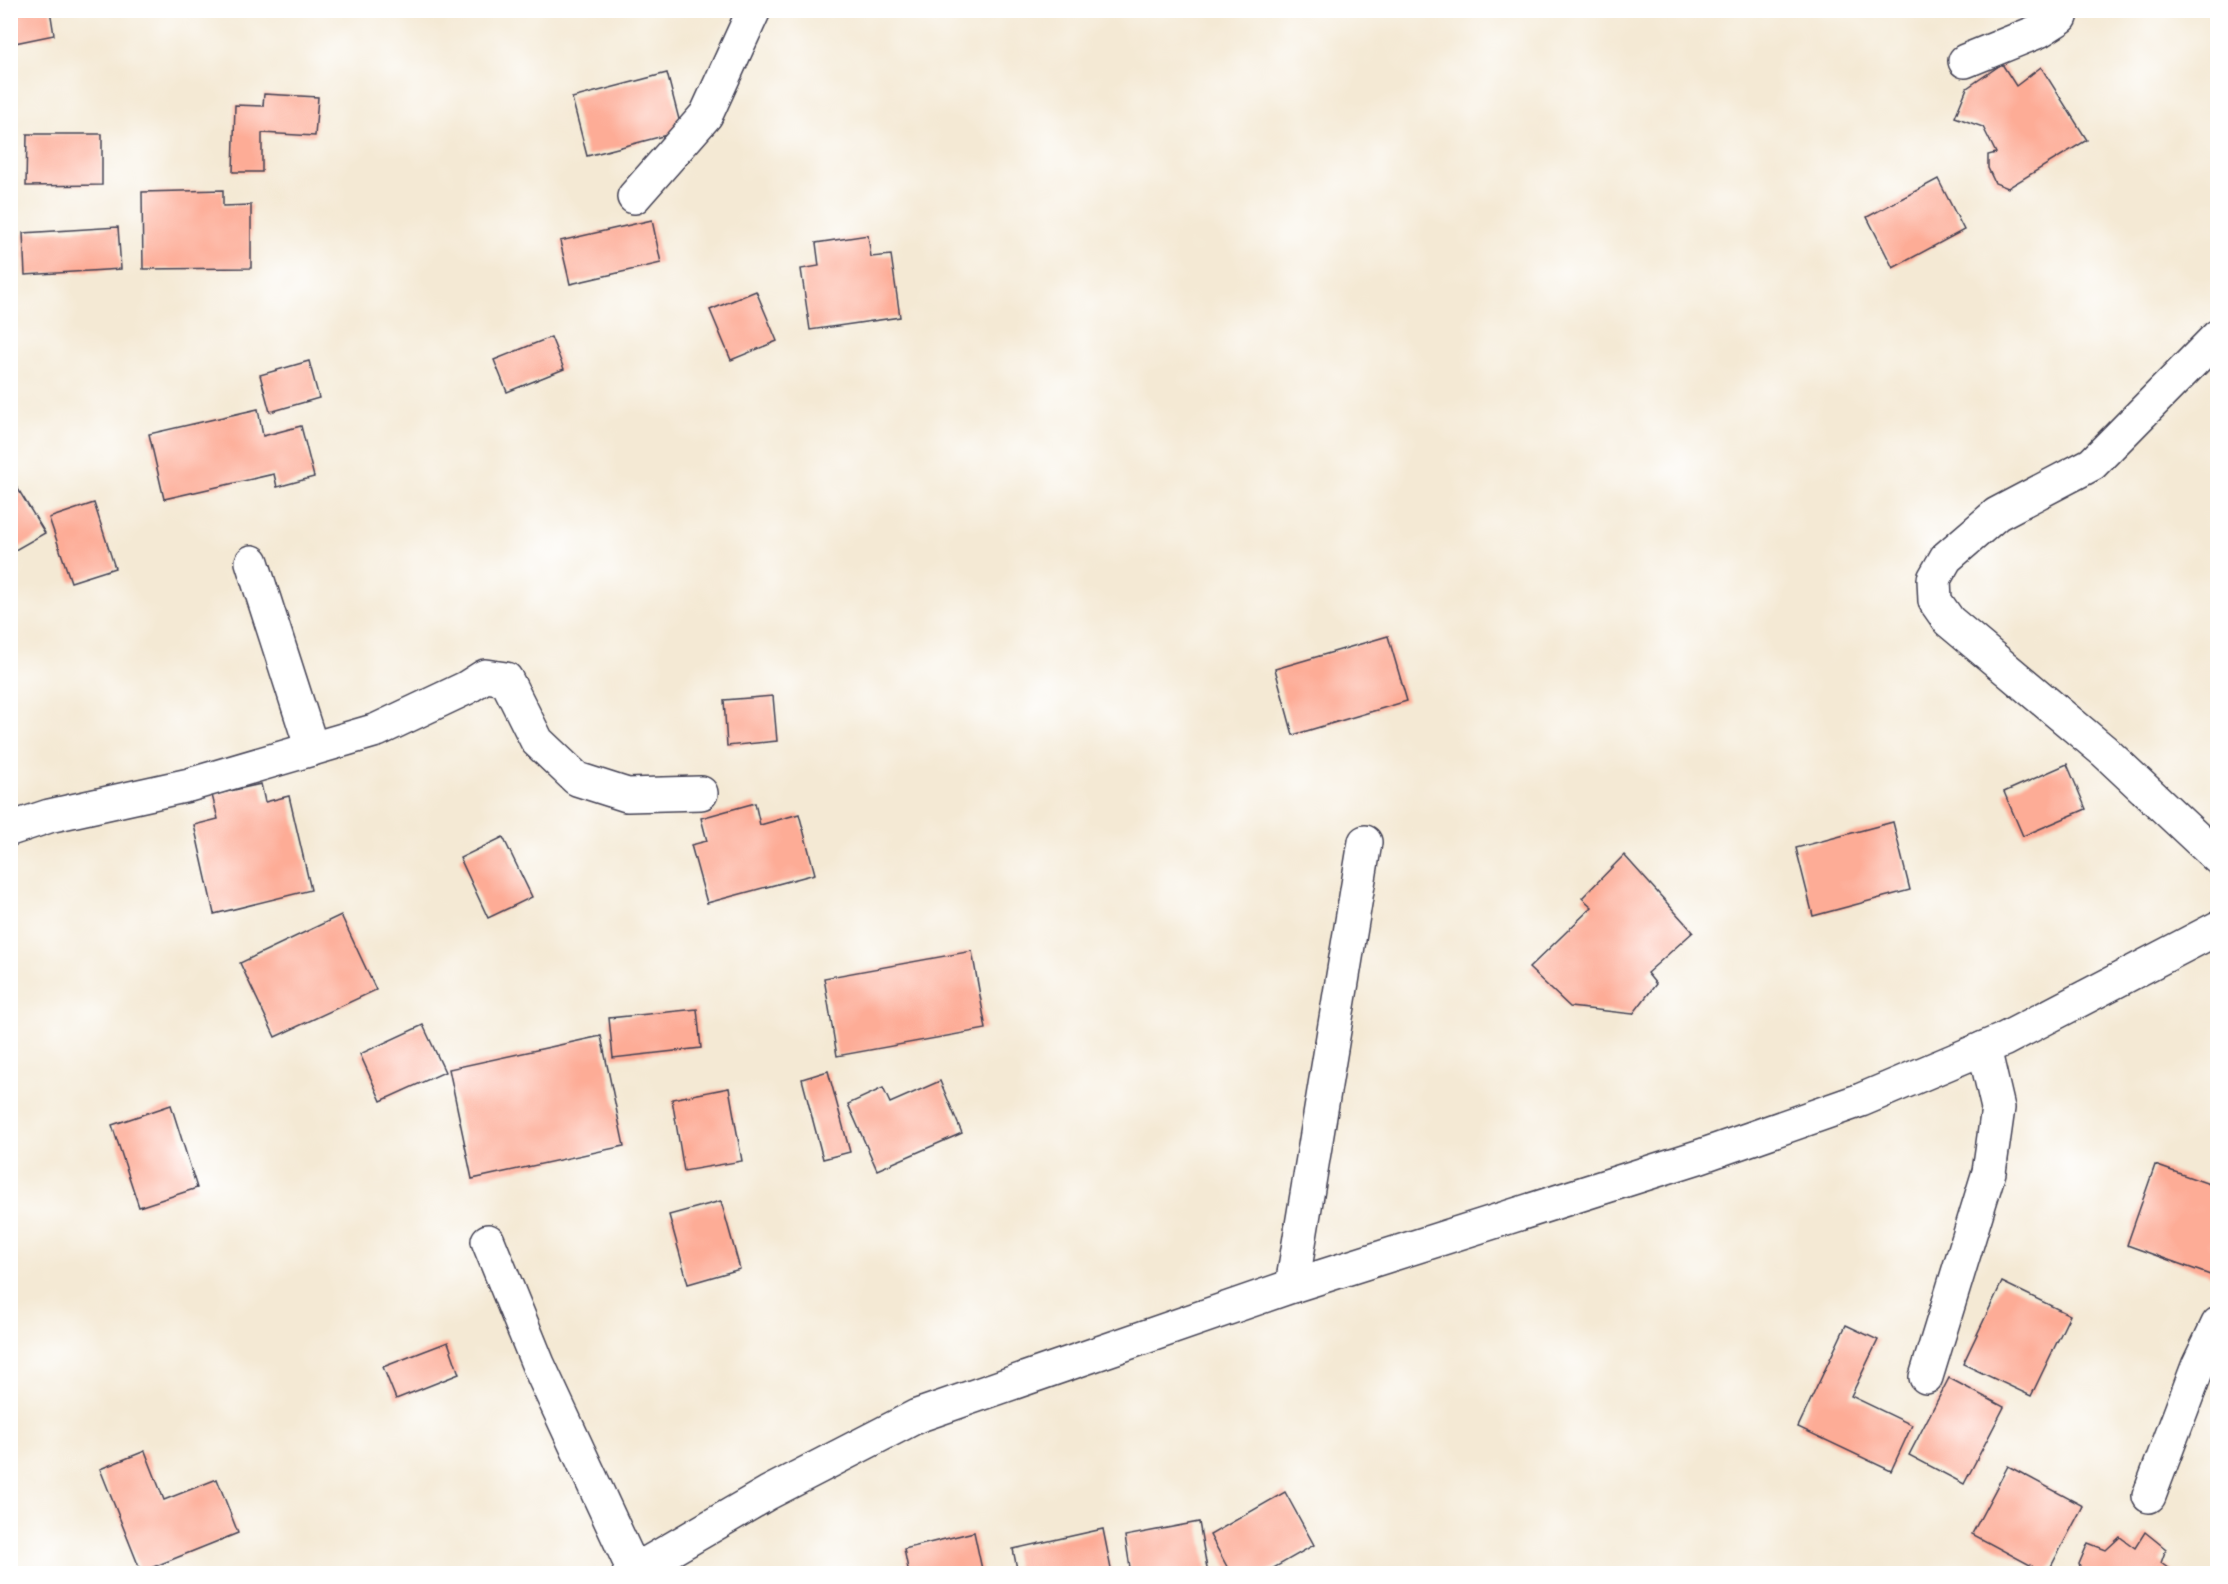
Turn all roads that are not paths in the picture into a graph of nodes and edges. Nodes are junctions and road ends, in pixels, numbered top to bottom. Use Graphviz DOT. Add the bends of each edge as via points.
graph roads {
  1 [pos="754,10"];
  2 [pos="2063,10"];
  3 [pos="1965,61"];
  4 [pos="634,197"];
  5 [pos="2217,336"];
  6 [pos="252,562"];
  7 [pos="312,749"];
  8 [pos="701,793"];
  9 [pos="10,830"];
  10 [pos="1365,843"];
  11 [pos="2217,858"];
  12 [pos="2217,928"];
  13 [pos="1984,1048"];
  14 [pos="488,1241"];
  15 [pos="1292,1286"];
  16 [pos="2217,1324"];
  17 [pos="1926,1377"];
  18 [pos="2149,1496"];
  19 [pos="631,1572"];
  1 -- 4 [label="street" via="706,115"];
  2 -- 3 [label="street" via="2061,16 2039,31"];
  5 -- 11 [label="street" via="2092,464 1996,514 1946,558 1934,579 1935,601 1949,621 2104,751"];
  6 -- 7 [label="street"];
  7 -- 8 [label="street" via="377,730 486,676 506,679 537,741 577,778 627,795"];
  7 -- 9 [label="street" via="189,785 49,816"];
  10 -- 15 [label="street"];
  12 -- 13 [label="street"];
  13 -- 15 [label="street" via="1861,1100 1698,1157"];
  13 -- 17 [label="street" via="1998,1108 1989,1173"];
  14 -- 19 [label="street"];
  15 -- 19 [label="street" via="917,1416 768,1493"];
  16 -- 18 [label="street"];
}
